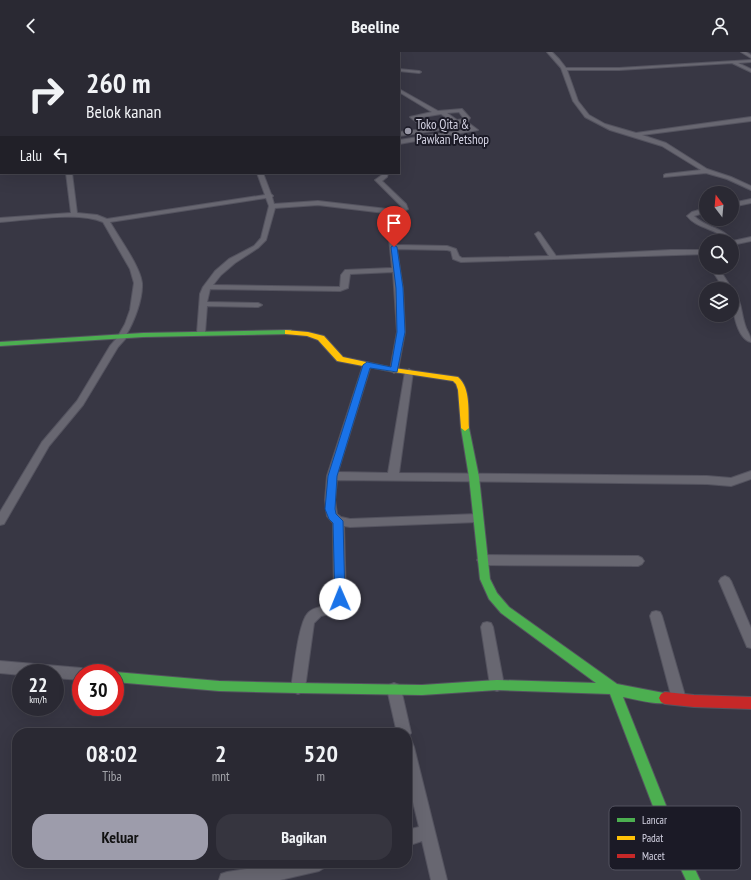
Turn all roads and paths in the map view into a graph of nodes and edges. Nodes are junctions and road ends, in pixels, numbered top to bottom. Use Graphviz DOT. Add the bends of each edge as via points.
graph roads {
  1 [pos="549,52"];
  2 [pos="743,52"];
  3 [pos="751,57"];
  4 [pos="751,61"];
  5 [pos="732,62"];
  6 [pos="566,69"];
  7 [pos="400,70"];
  8 [pos="751,71"];
  9 [pos="419,72"];
  10 [pos="400,91"];
  11 [pos="440,112"];
  12 [pos="428,114"];
  13 [pos="433,118"];
  14 [pos="751,119"];
  15 [pos="439,123"];
  16 [pos="459,123"];
  17 [pos="445,127"];
  18 [pos="430,130"];
  19 [pos="400,134"];
  20 [pos="635,135"];
  21 [pos="400,142"];
  22 [pos="707,171"];
  23 [pos="69,174"];
  24 [pos="260,174"];
  25 [pos="385,174"];
  26 [pos="666,176"];
  27 [pos="751,188"];
  28 [pos="270,196"];
  29 [pos="751,201"];
  30 [pos="739,204"];
  31 [pos="272,206"];
  32 [pos="18,210"];
  33 [pos="397,212"];
  34 [pos="699,212"];
  35 [pos="74,215"];
  36 [pos="0,220"];
  37 [pos="13,220"];
  38 [pos="106,221"];
  39 [pos="699,222"];
  40 [pos="706,226"];
  41 [pos="538,234"];
  42 [pos="722,234"];
  43 [pos="751,239"];
  44 [pos="739,242"];
  45 [pos="394,247"];
  46 [pos="699,252"];
  47 [pos="553,257"];
  48 [pos="396,270"];
  49 [pos="207,287"];
  50 [pos="204,304"];
  51 [pos="258,305"];
  52 [pos="739,322"];
  53 [pos="201,333"];
  54 [pos="122,337"];
  55 [pos="751,340"];
  56 [pos="0,344"];
  57 [pos="367,365"];
  58 [pos="394,370"];
  59 [pos="409,372"];
  60 [pos="751,475"];
  61 [pos="332,476"];
  62 [pos="393,476"];
  63 [pos="474,477"];
  64 [pos="478,518"];
  65 [pos="0,521"];
  66 [pos="338,521"];
  67 [pos="483,560"];
  68 [pos="638,561"];
  69 [pos="725,581"];
  70 [pos="656,616"];
  71 [pos="487,627"];
  72 [pos="751,643"];
  73 [pos="0,667"];
  74 [pos="72,673"];
  75 [pos="124,678"];
  76 [pos="497,685"];
  77 [pos="298,688"];
  78 [pos="394,689"];
  79 [pos="614,690"];
  80 [pos="679,699"];
  81 [pos="751,703"];
  82 [pos="403,728"];
  83 [pos="412,768"];
  84 [pos="660,806"];
  85 [pos="427,832"];
  86 [pos="412,836"];
  87 [pos="298,868"];
  88 [pos="688,870"];
  89 [pos="227,880"];
  90 [pos="439,880"];
  91 [pos="693,880"];
  1 -- 6 [label="street"];
  2 -- 3 [label="street"];
  4 -- 5 [label="street"];
  5 -- 6 [label="street" via="619,69"];
  5 -- 8 [label="street"];
  6 -- 20 [label="street" via="572,93 582,111 598,123"];
  7 -- 9 [label="street"];
  10 -- 11 [label="street"];
  11 -- 12 [label="street"];
  11 -- 16 [label="street"];
  11 -- 16 [label="street" via="458,109 467,119"];
  12 -- 13 [label="street"];
  12 -- 18 [label="street" via="413,117"];
  14 -- 20 [label="street"];
  15 -- 17 [label="street"];
  16 -- 17 [label="street"];
  16 -- 21 [label="street" via="467,124 475,130"];
  17 -- 18 [label="street"];
  18 -- 19 [label="street"];
  20 -- 22 [label="street" via="663,144"];
  22 -- 26 [label="street"];
  22 -- 27 [label="street"];
  23 -- 35 [label="street"];
  24 -- 28 [label="street"];
  25 -- 33 [label="street" via="379,182 405,209"];
  28 -- 31 [label="street"];
  28 -- 38 [label="street"];
  29 -- 30 [label="street"];
  31 -- 33 [label="street" via="318,203"];
  31 -- 49 [label="street" via="264,239 256,247 232,261"];
  32 -- 37 [label="street"];
  33 -- 45 [label="street" via="393,228"];
  34 -- 39 [label="street" via="690,216"];
  35 -- 37 [label="street"];
  35 -- 38 [label="street" via="97,217"];
  36 -- 37 [label="street"];
  38 -- 54 [label="street" via="134,269 138,283 134,310"];
  40 -- 42 [label="street"];
  41 -- 47 [label="street"];
  43 -- 44 [label="street"];
  45 -- 47 [label="street" via="448,248 454,250 456,257 461,260"];
  45 -- 48 [label="street"];
  46 -- 47 [label="street"];
  48 -- 49 [label="street" via="348,272 344,275 344,288 340,289"];
  48 -- 58 [label="street" via="401,332"];
  49 -- 50 [label="street"];
  50 -- 51 [label="street"];
  50 -- 53 [label="street"];
  52 -- 55 [label="street" via="743,333"];
  53 -- 54 [label="street"];
  53 -- 57 [label="street" via="308,334 324,340 340,359"];
  54 -- 56 [label="street"];
  54 -- 65 [label="street" via="80,403 46,444"];
  57 -- 58 [label="street"];
  57 -- 61 [label="street"];
  58 -- 59 [label="street"];
  59 -- 62 [label="street"];
  59 -- 63 [label="street" via="451,378 460,383"];
  60 -- 63 [label="street" via="731,482"];
  61 -- 62 [label="street"];
  61 -- 66 [label="street" via="330,509 332,516"];
  62 -- 63 [label="street"];
  63 -- 64 [label="street"];
  64 -- 66 [label="street" via="350,523"];
  64 -- 67 [label="street"];
  66 -- 77 [label="street" via="340,599 333,608 312,614 308,622"];
  67 -- 68 [label="street"];
  67 -- 79 [label="street" via="487,585 496,602"];
  69 -- 72 [label="street"];
  70 -- 80 [label="street"];
  71 -- 76 [label="street"];
  73 -- 74 [label="street"];
  75 -- 77 [label="street" via="219,686"];
  76 -- 78 [label="street" via="422,690"];
  76 -- 79 [label="street"];
  77 -- 78 [label="street"];
  78 -- 82 [label="street"];
  79 -- 80 [label="street"];
  79 -- 84 [label="street"];
  80 -- 81 [label="street"];
  83 -- 85 [label="street"];
  85 -- 86 [label="street"];
  85 -- 90 [label="street"];
  87 -- 89 [label="street"];
  88 -- 91 [label="street"];
}
